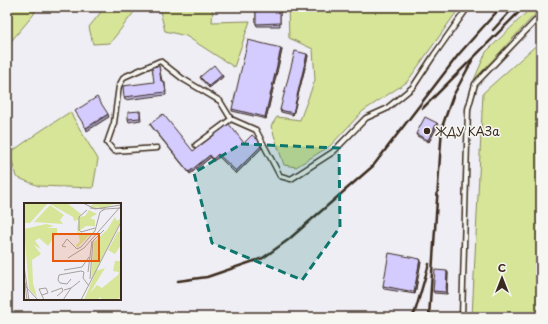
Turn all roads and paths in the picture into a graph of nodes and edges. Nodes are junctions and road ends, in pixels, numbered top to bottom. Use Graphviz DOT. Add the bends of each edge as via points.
graph roads {
  1 [pos="468,7"];
  2 [pos="541,15"];
  3 [pos="231,119"];
  4 [pos="196,145"];
  5 [pos="157,148"];
  6 [pos="462,317"];
  1 -- 3 [label="lane" via="412,87 386,109 366,118 333,152 291,179 280,176 256,130"];
  2 -- 6 [label="lane" via="475,84 468,109"];
  3 -- 4 [label="lane"];
  3 -- 5 [label="lane" via="220,101 183,79 160,61 124,77 119,86 114,123 107,143 114,151"];
}
